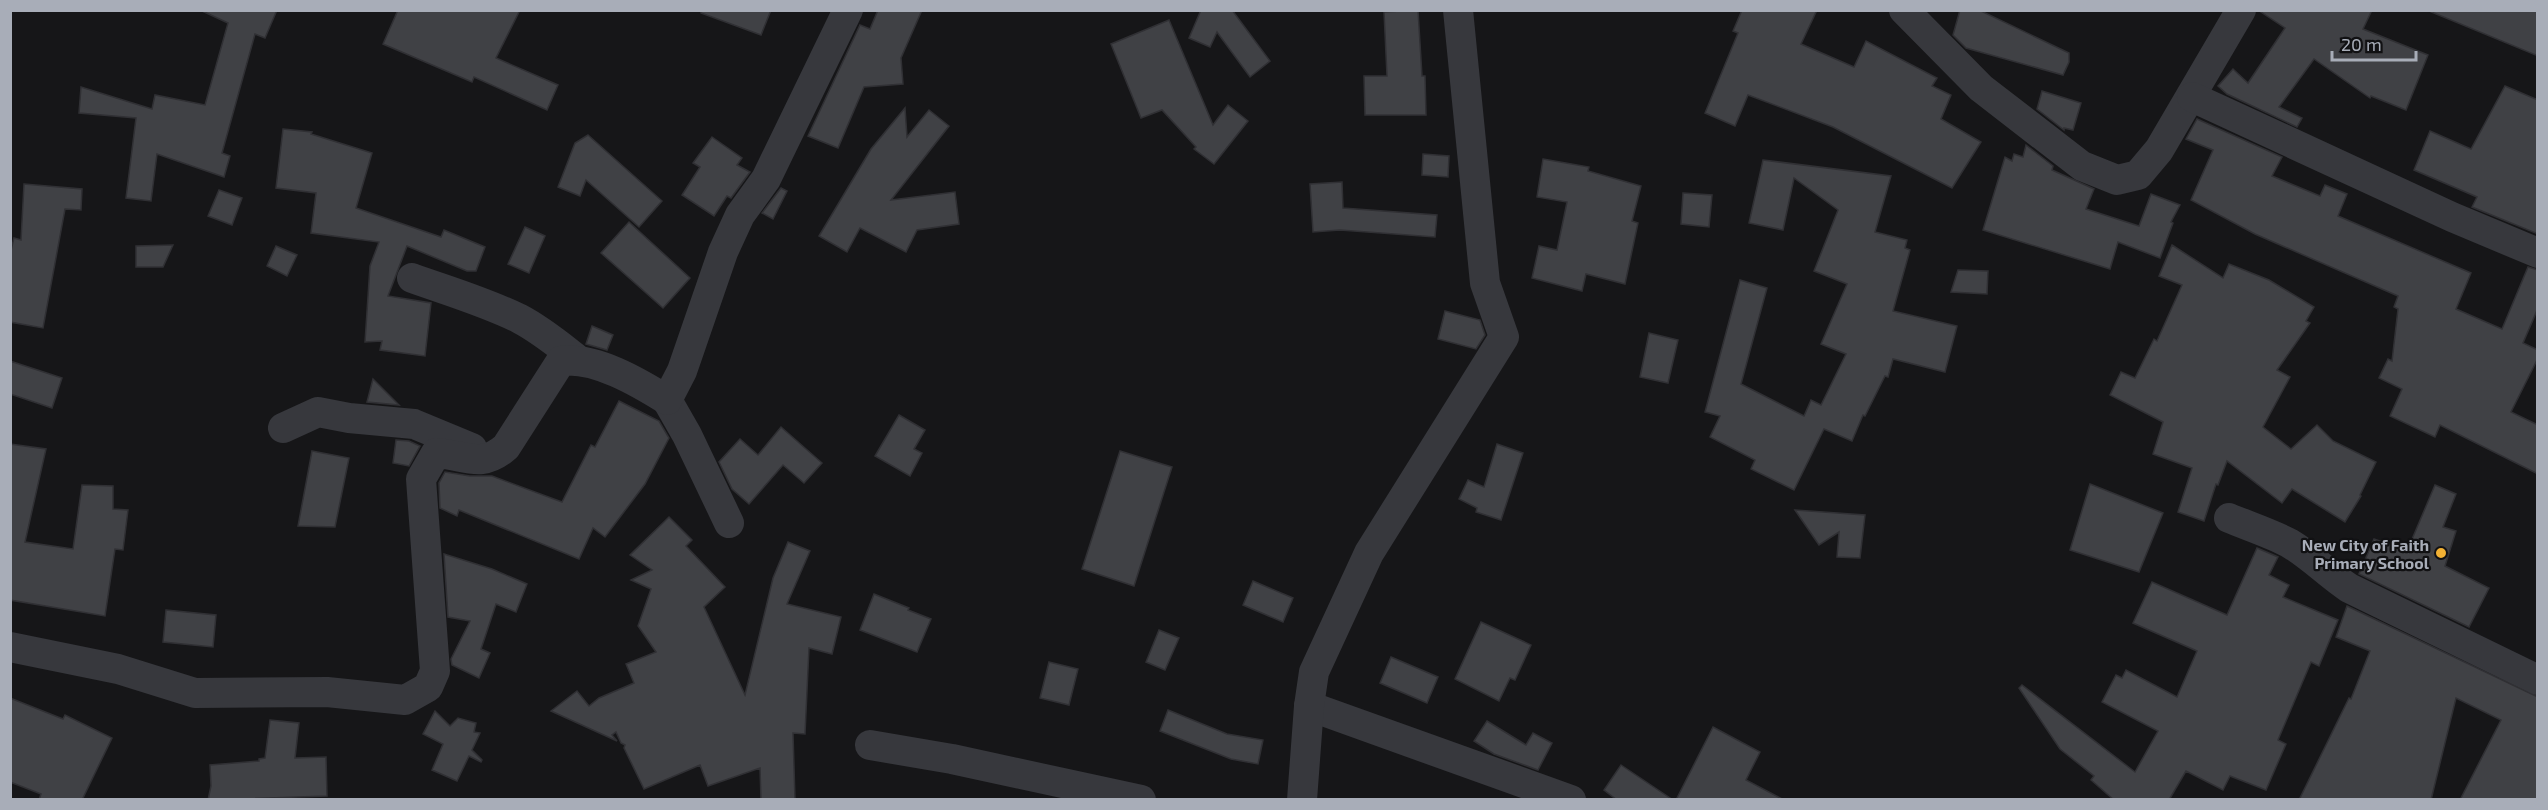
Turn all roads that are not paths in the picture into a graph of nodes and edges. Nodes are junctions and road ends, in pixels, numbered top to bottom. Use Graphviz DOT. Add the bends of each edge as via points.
graph roads {
  1 [pos="848,10"];
  2 [pos="1458,10"];
  3 [pos="1904,10"];
  4 [pos="2241,10"];
  5 [pos="2192,97"];
  6 [pos="2538,253"];
  7 [pos="412,278"];
  8 [pos="577,359"];
  9 [pos="667,400"];
  10 [pos="283,428"];
  11 [pos="494,458"];
  12 [pos="2229,518"];
  13 [pos="729,523"];
  14 [pos="10,647"];
  15 [pos="2538,680"];
  16 [pos="1309,706"];
  17 [pos="870,745"];
  18 [pos="1141,800"];
  19 [pos="1302,800"];
  20 [pos="1571,800"];
  1 -- 9 [label="street" via="766,179 735,224 682,371"];
  2 -- 16 [label="street" via="1485,283 1504,338 1368,553 1314,672"];
  3 -- 5 [label="street" via="1981,88 2082,166 2116,180 2138,175 2159,150"];
  4 -- 5 [label="street"];
  5 -- 6 [label="street"];
  7 -- 8 [label="street" via="521,320"];
  8 -- 9 [label="street" via="613,372"];
  8 -- 11 [label="street" via="561,361 506,447"];
  9 -- 13 [label="street"];
  10 -- 11 [label="street" via="318,412 414,424"];
  11 -- 14 [label="street" via="482,460 436,453 421,479 435,671 428,687 405,700 327,692 195,693 118,669"];
  12 -- 15 [label="street" via="2289,543 2349,588"];
  16 -- 19 [label="street"];
  16 -- 20 [label="street"];
  17 -- 18 [label="street"];
}
